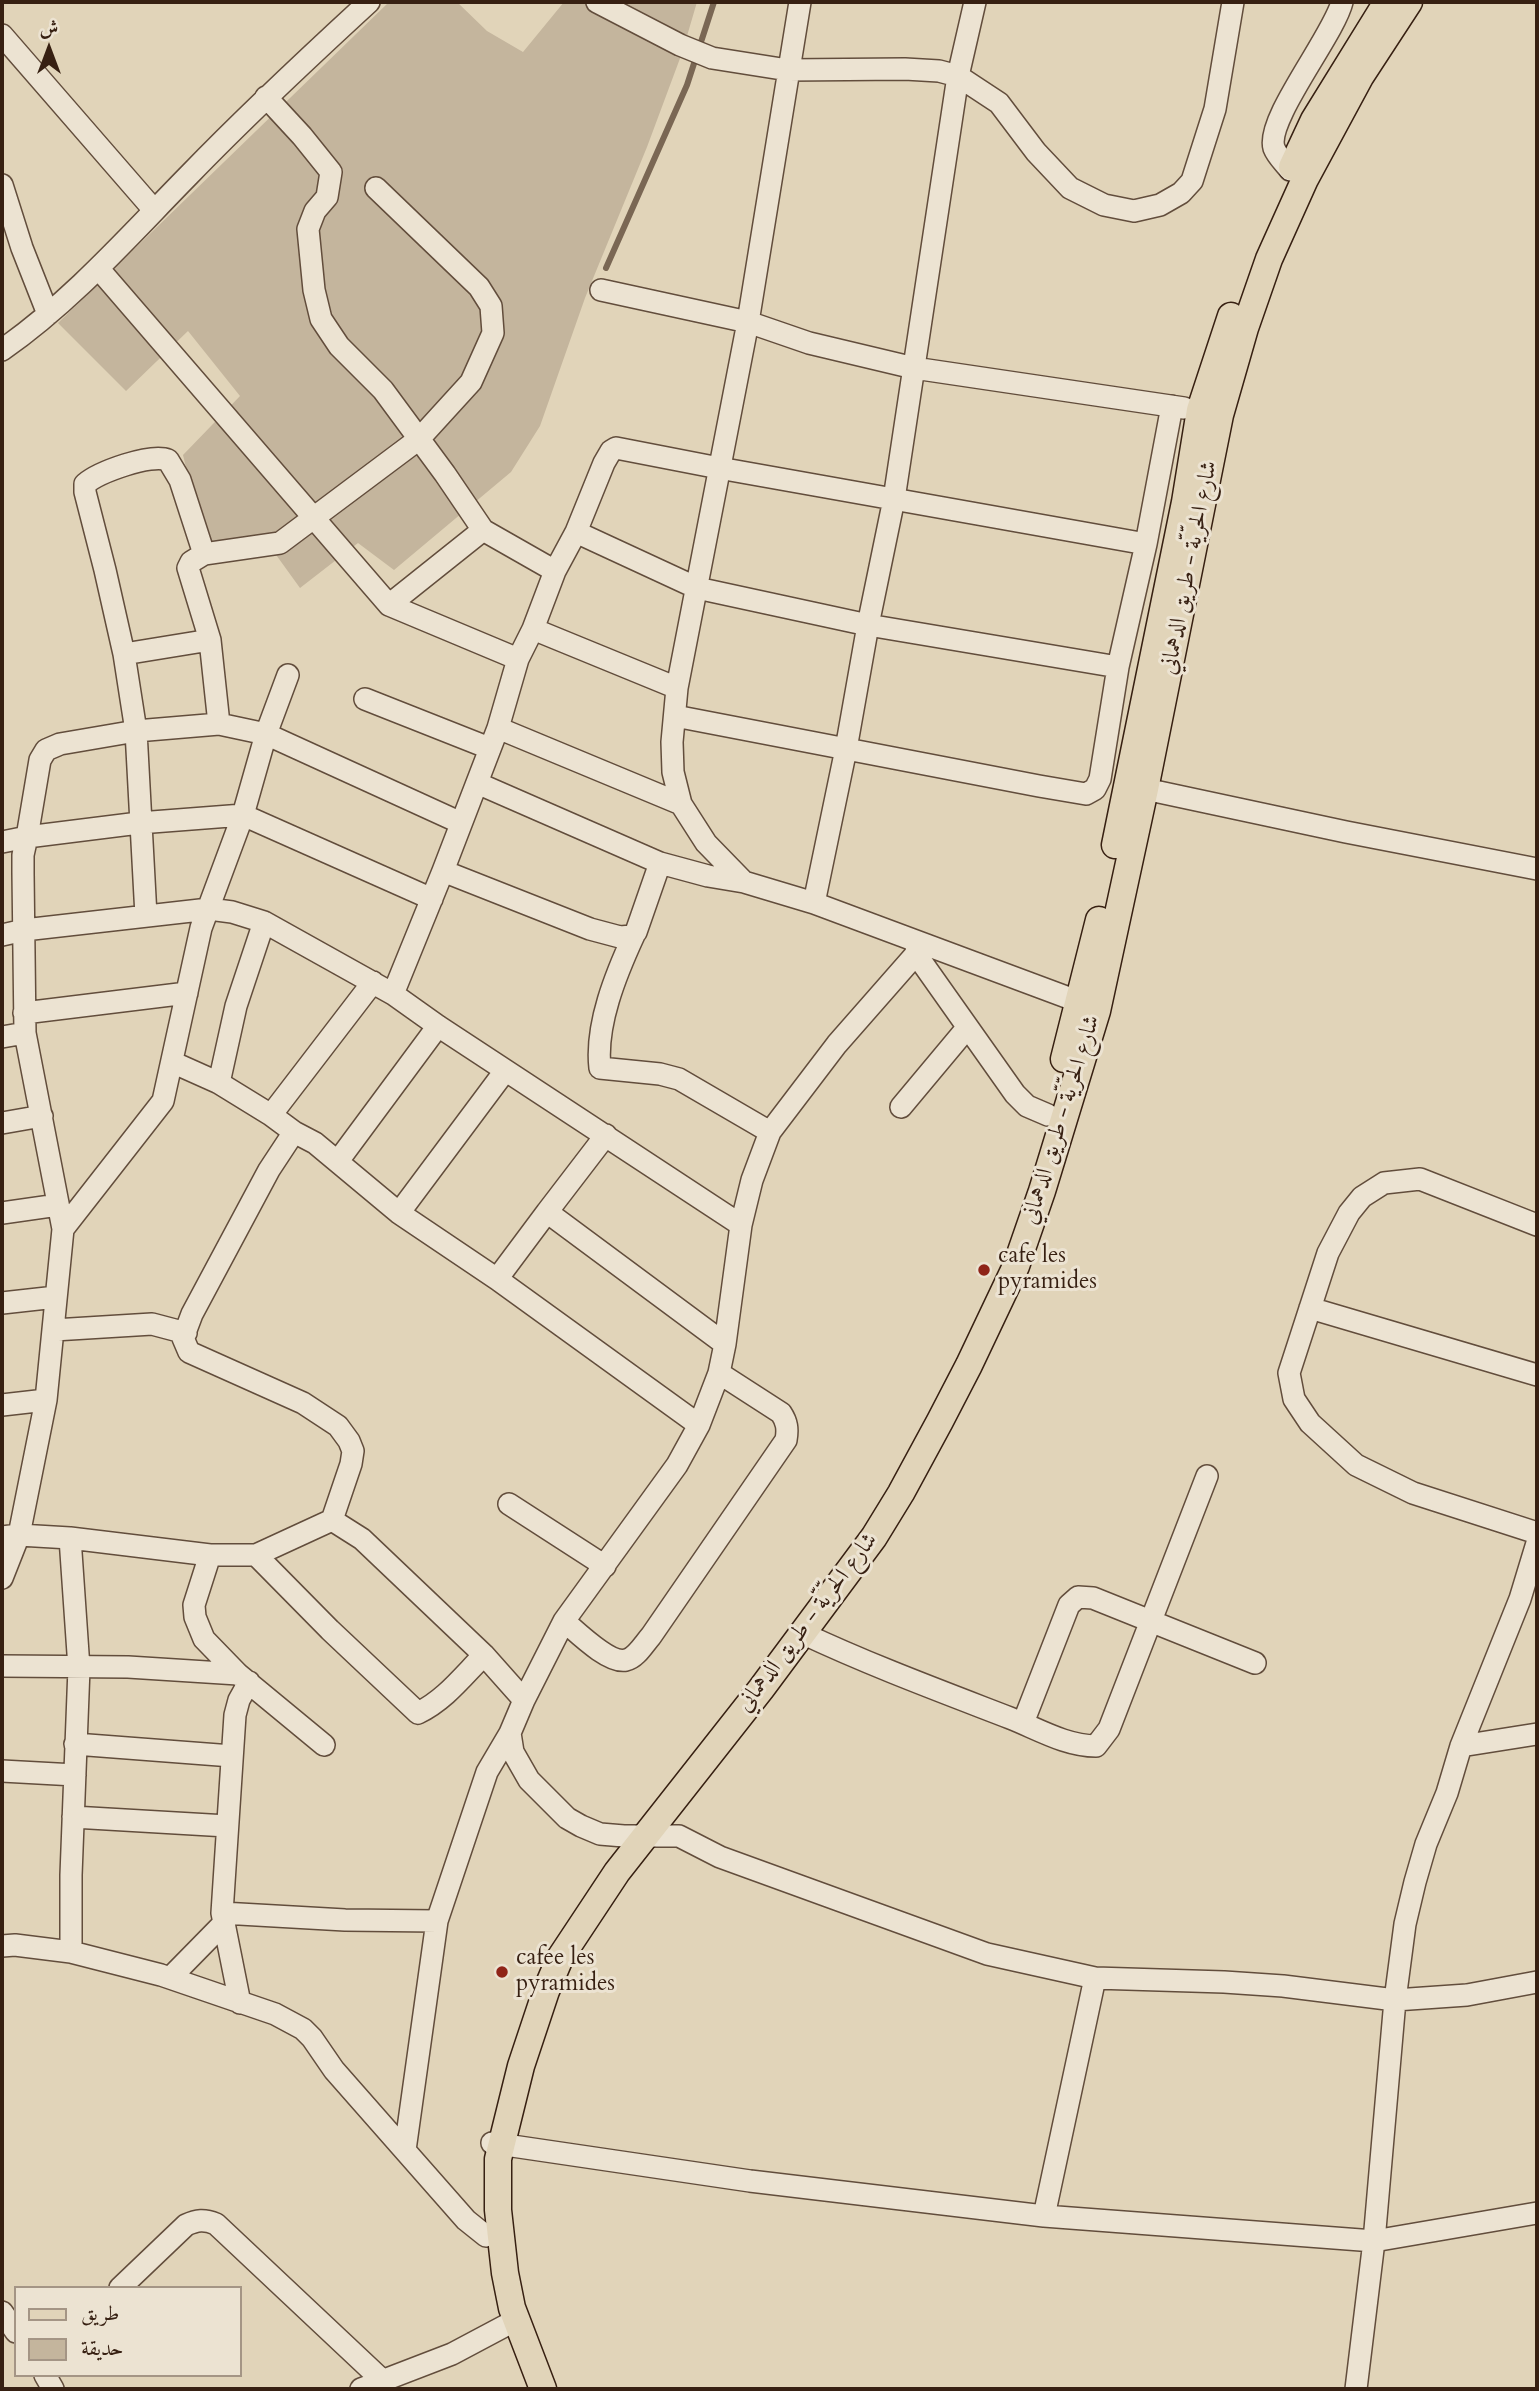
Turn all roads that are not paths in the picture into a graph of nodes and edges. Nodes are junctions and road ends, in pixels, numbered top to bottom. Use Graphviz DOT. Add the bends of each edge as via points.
graph roads {
  1 [pos="597,2"];
  2 [pos="800,2"];
  3 [pos="975,2"];
  4 [pos="1233,2"];
  5 [pos="1342,2"];
  6 [pos="1387,2"];
  7 [pos="1409,2"];
  8 [pos="360,5"];
  9 [pos="3,38"];
  10 [pos="788,70"];
  11 [pos="958,76"];
  12 [pos="266,97"];
  13 [pos="1290,170"];
  14 [pos="2,185"];
  15 [pos="376,188"];
  16 [pos="154,210"];
  17 [pos="98,268"];
  18 [pos="601,290"];
  19 [pos="48,314"];
  20 [pos="748,322"];
  21 [pos="3,347"];
  22 [pos="914,368"];
  23 [pos="1172,406"];
  24 [pos="1210,413"];
  25 [pos="419,439"];
  26 [pos="719,468"];
  27 [pos="894,499"];
  28 [pos="315,519"];
  29 [pos="483,530"];
  30 [pos="576,532"];
  31 [pos="1146,544"];
  32 [pos="204,554"];
  33 [pos="555,571"];
  34 [pos="696,588"];
  35 [pos="388,605"];
  36 [pos="868,625"];
  37 [pos="533,629"];
  38 [pos="210,639"];
  39 [pos="124,654"];
  40 [pos="518,659"];
  41 [pos="1118,667"];
  42 [pos="288,675"];
  43 [pos="677,688"];
  44 [pos="365,699"];
  45 [pos="675,716"];
  46 [pos="219,724"];
  47 [pos="136,731"];
  48 [pos="266,734"];
  49 [pos="494,738"];
  50 [pos="846,749"];
  51 [pos="477,783"];
  52 [pos="1136,787"];
  53 [pos="681,804"];
  54 [pos="243,815"];
  55 [pos="139,822"];
  56 [pos="461,822"];
  57 [pos="27,837"];
  58 [pos="2,842"];
  59 [pos="660,863"];
  60 [pos="1537,869"];
  61 [pos="443,872"];
  62 [pos="744,882"];
  63 [pos="432,899"];
  64 [pos="814,903"];
  65 [pos="208,909"];
  66 [pos="146,916"];
  67 [pos="264,922"];
  68 [pos="24,930"];
  69 [pos="2,935"];
  70 [pos="634,935"];
  71 [pos="916,948"];
  72 [pos="373,982"];
  73 [pos="187,993"];
  74 [pos="393,994"];
  75 [pos="1087,1006"];
  76 [pos="24,1023"];
  77 [pos="438,1027"];
  78 [pos="967,1028"];
  79 [pos="2,1037"];
  80 [pos="172,1062"];
  81 [pos="505,1071"];
  82 [pos="219,1083"];
  83 [pos="901,1107"];
  84 [pos="271,1115"];
  85 [pos="1048,1115"];
  86 [pos="42,1116"];
  87 [pos="2,1123"];
  88 [pos="294,1132"];
  89 [pos="770,1132"];
  90 [pos="606,1135"];
  91 [pos="338,1161"];
  92 [pos="58,1205"];
  93 [pos="547,1212"];
  94 [pos="2,1213"];
  95 [pos="399,1213"];
  96 [pos="741,1225"];
  97 [pos="1537,1225"];
  98 [pos="64,1229"];
  99 [pos="497,1279"];
  100 [pos="57,1297"];
  101 [pos="2,1303"];
  102 [pos="1310,1308"];
  103 [pos="54,1330"];
  104 [pos="186,1333"];
  105 [pos="725,1344"];
  106 [pos="719,1373"];
  107 [pos="1537,1375"];
  108 [pos="46,1400"];
  109 [pos="2,1405"];
  110 [pos="699,1425"];
  111 [pos="1207,1476"];
  112 [pos="509,1504"];
  113 [pos="332,1520"];
  114 [pos="1537,1533"];
  115 [pos="10,1536"];
  116 [pos="69,1538"];
  117 [pos="1537,1543"];
  118 [pos="209,1555"];
  119 [pos="256,1555"];
  120 [pos="605,1566"];
  121 [pos="2,1578"];
  122 [pos="1529,1597"];
  123 [pos="1151,1620"];
  124 [pos="564,1621"];
  125 [pos="802,1633"];
  126 [pos="484,1655"];
  127 [pos="1255,1663"];
  128 [pos="2,1666"];
  129 [pos="79,1668"];
  130 [pos="243,1678"];
  131 [pos="524,1700"];
  132 [pos="1023,1723"];
  133 [pos="510,1733"];
  134 [pos="1537,1734"];
  135 [pos="75,1744"];
  136 [pos="324,1745"];
  137 [pos="1461,1746"];
  138 [pos="232,1756"];
  139 [pos="2,1771"];
  140 [pos="75,1775"];
  141 [pos="73,1817"];
  142 [pos="227,1826"];
  143 [pos="633,1836"];
  144 [pos="223,1918"];
  145 [pos="437,1921"];
  146 [pos="2,1946"];
  147 [pos="71,1951"];
  148 [pos="170,1978"];
  149 [pos="1095,1978"];
  150 [pos="1537,1982"];
  151 [pos="1395,2000"];
  152 [pos="240,2003"];
  153 [pos="497,2143"];
  154 [pos="405,2150"];
  155 [pos="1537,2213"];
  156 [pos="1044,2216"];
  157 [pos="486,2236"];
  158 [pos="1374,2241"];
  159 [pos="122,2286"];
  160 [pos="2,2313"];
  161 [pos="511,2323"];
  162 [pos="14,2329"];
  163 [pos="383,2381"];
  164 [pos="361,2389"];
  165 [pos="528,2389"];
  166 [pos="543,2389"];
  167 [pos="1356,2389"];
  1 -- 10 [label="street" via="698,52"];
  2 -- 10 [label="street"];
  3 -- 11 [label="street"];
  4 -- 11 [label="street" via="1215,109 1192,181 1160,205 1135,211 1104,205 1070,188 999,103"];
  5 -- 13 [label="street" via="1273,132 1275,150"];
  6 -- 13 [label="main road, شارع الحرّيّة - طريق الدهماني" via="1314,120"];
  7 -- 24 [label="main road, شارع الحرّيّة - طريق الدهماني" via="1360,77 1300,190"];
  8 -- 12 [label="street"];
  9 -- 16 [label="street"];
  10 -- 11 [label="street" via="905,69"];
  10 -- 20 [label="street"];
  11 -- 22 [label="street"];
  12 -- 16 [label="street"];
  12 -- 25 [label="street" via="331,172 327,197 308,229 321,319"];
  13 -- 24 [label="main road, شارع الحرّيّة - طريق الدهماني" via="1252,255"];
  14 -- 19 [label="street"];
  15 -- 25 [label="street" via="480,287 491,306 492,333 471,382"];
  16 -- 17 [label="street"];
  17 -- 19 [label="street"];
  17 -- 28 [label="street"];
  18 -- 20 [label="street"];
  19 -- 21 [label="street"];
  20 -- 22 [label="street" via="809,343"];
  20 -- 26 [label="street"];
  22 -- 23 [label="street"];
  22 -- 27 [label="street"];
  23 -- 24 [label="street"];
  23 -- 31 [label="street"];
  24 -- 52 [label="main road, شارع الحرّيّة - طريق الدهماني"];
  25 -- 28 [label="street"];
  25 -- 29 [label="street"];
  26 -- 27 [label="street"];
  26 -- 30 [label="street" via="616,448 604,463"];
  26 -- 34 [label="street"];
  27 -- 31 [label="street"];
  27 -- 36 [label="street"];
  28 -- 32 [label="street" via="280,543"];
  28 -- 35 [label="street"];
  29 -- 33 [label="street"];
  29 -- 35 [label="street"];
  30 -- 33 [label="street"];
  30 -- 34 [label="street"];
  31 -- 41 [label="street"];
  32 -- 38 [label="street" via="188,568"];
  32 -- 39 [label="street" via="180,480 168,460 160,457 112,469 85,484"];
  33 -- 37 [label="street"];
  34 -- 36 [label="street"];
  34 -- 43 [label="street"];
  35 -- 40 [label="street"];
  36 -- 41 [label="street"];
  36 -- 50 [label="street"];
  37 -- 40 [label="street"];
  37 -- 43 [label="street"];
  38 -- 39 [label="street"];
  38 -- 46 [label="street"];
  39 -- 47 [label="street"];
  40 -- 49 [label="street"];
  41 -- 50 [label="street" via="1100,779 1086,794"];
  42 -- 48 [label="street"];
  43 -- 45 [label="street"];
  44 -- 49 [label="street"];
  45 -- 50 [label="street"];
  45 -- 53 [label="street" via="673,772"];
  46 -- 47 [label="street"];
  46 -- 48 [label="street"];
  47 -- 55 [label="street"];
  47 -- 57 [label="street" via="46,750 40,760"];
  48 -- 54 [label="street"];
  48 -- 56 [label="street"];
  49 -- 51 [label="street"];
  49 -- 53 [label="street"];
  50 -- 64 [label="street"];
  51 -- 56 [label="street"];
  51 -- 59 [label="street"];
  52 -- 60 [label="street"];
  52 -- 75 [label="main road, شارع الحرّيّة - طريق الدهماني"];
  53 -- 62 [label="street" via="706,844"];
  54 -- 55 [label="street"];
  54 -- 63 [label="street"];
  54 -- 65 [label="street"];
  55 -- 57 [label="street"];
  55 -- 66 [label="street"];
  56 -- 61 [label="street"];
  57 -- 58 [label="street"];
  57 -- 68 [label="street"];
  59 -- 62 [label="street"];
  59 -- 70 [label="street"];
  61 -- 63 [label="street"];
  61 -- 70 [label="street" via="590,929 620,937"];
  62 -- 64 [label="street"];
  63 -- 74 [label="street"];
  64 -- 71 [label="street"];
  65 -- 66 [label="street"];
  65 -- 67 [label="street"];
  65 -- 73 [label="street"];
  66 -- 68 [label="street"];
  67 -- 72 [label="street"];
  67 -- 82 [label="street" via="236,1006"];
  68 -- 69 [label="street"];
  68 -- 76 [label="street"];
  70 -- 89 [label="street" via="614,979 598,1051 600,1068 678,1079"];
  71 -- 75 [label="street"];
  71 -- 78 [label="street"];
  71 -- 89 [label="street"];
  72 -- 74 [label="street"];
  72 -- 84 [label="street"];
  73 -- 76 [label="street"];
  73 -- 80 [label="street"];
  74 -- 77 [label="street"];
  75 -- 85 [label="main road, شارع الحرّيّة - طريق الدهماني" via="1072,1034"];
  75 -- 125 [label="main road, شارع الحرّيّة - طريق الدهماني" via="1042,1191 1016,1266 901,1493"];
  76 -- 79 [label="street"];
  76 -- 86 [label="street"];
  77 -- 81 [label="street"];
  77 -- 91 [label="street"];
  78 -- 83 [label="street"];
  78 -- 85 [label="street" via="1015,1094 1027,1106"];
  80 -- 82 [label="street"];
  80 -- 98 [label="street" via="163,1101"];
  81 -- 90 [label="street"];
  81 -- 95 [label="street"];
  82 -- 84 [label="street"];
  84 -- 88 [label="street"];
  85 -- 143 [label="main road, شارع الحرّيّة - طريق الدهماني" via="1005,1248 908,1451 837,1562"];
  86 -- 87 [label="street"];
  86 -- 92 [label="street"];
  88 -- 91 [label="street"];
  88 -- 104 [label="street" via="192,1314"];
  89 -- 96 [label="street"];
  90 -- 93 [label="street"];
  90 -- 96 [label="street"];
  91 -- 95 [label="street"];
  92 -- 94 [label="street"];
  92 -- 98 [label="street"];
  93 -- 99 [label="street"];
  93 -- 105 [label="street"];
  95 -- 99 [label="street"];
  96 -- 105 [label="street"];
  97 -- 102 [label="street" via="1420,1179 1384,1183 1362,1197 1349,1213 1328,1253"];
  98 -- 100 [label="street"];
  99 -- 110 [label="street"];
  100 -- 101 [label="street"];
  100 -- 103 [label="street"];
  102 -- 107 [label="street"];
  102 -- 114 [label="street" via="1289,1373 1294,1399 1310,1423 1356,1465 1413,1493"];
  103 -- 104 [label="street" via="152,1324"];
  103 -- 108 [label="street"];
  104 -- 113 [label="street" via="183,1338 189,1352 303,1403 338,1426 353,1451"];
  105 -- 106 [label="street"];
  106 -- 110 [label="street"];
  106 -- 124 [label="street" via="781,1413 788,1430 786,1440 631,1659 607,1656"];
  108 -- 109 [label="street"];
  108 -- 115 [label="street"];
  110 -- 120 [label="street" via="677,1465"];
  111 -- 123 [label="street"];
  112 -- 120 [label="street"];
  113 -- 119 [label="street"];
  113 -- 126 [label="street" via="362,1539"];
  115 -- 116 [label="street"];
  115 -- 121 [label="street"];
  116 -- 118 [label="street"];
  116 -- 129 [label="street"];
  117 -- 122 [label="street"];
  118 -- 119 [label="street"];
  118 -- 130 [label="street" via="197,1592 195,1617 204,1639"];
  119 -- 126 [label="street" via="418,1713 442,1698"];
  120 -- 124 [label="street"];
  122 -- 137 [label="street"];
  123 -- 127 [label="street"];
  123 -- 132 [label="street" via="1093,1598 1078,1597 1069,1605"];
  123 -- 132 [label="street" via="1109,1728 1096,1746 1077,1746"];
  124 -- 131 [label="street"];
  125 -- 132 [label="street"];
  125 -- 143 [label="main road, شارع الحرّيّة - طريق الدهماني" via="761,1689"];
  126 -- 131 [label="street"];
  128 -- 129 [label="street"];
  129 -- 130 [label="street" via="128,1667"];
  129 -- 135 [label="street"];
  130 -- 136 [label="street"];
  130 -- 138 [label="street"];
  131 -- 133 [label="street"];
  133 -- 143 [label="street" via="518,1765 552,1804 600,1834"];
  133 -- 145 [label="street" via="487,1772"];
  134 -- 137 [label="street"];
  135 -- 138 [label="street"];
  135 -- 140 [label="street"];
  137 -- 151 [label="street" via="1415,1882"];
  138 -- 142 [label="street"];
  139 -- 140 [label="street"];
  140 -- 141 [label="street"];
  141 -- 142 [label="street"];
  141 -- 147 [label="street"];
  142 -- 144 [label="street"];
  143 -- 149 [label="street" via="679,1836 720,1857 987,1954"];
  143 -- 153 [label="main road, شارع الحرّيّة - طريق الدهماني" via="617,1872 560,1958"];
  144 -- 145 [label="street"];
  144 -- 148 [label="street"];
  144 -- 152 [label="street"];
  145 -- 154 [label="street"];
  146 -- 147 [label="street"];
  147 -- 148 [label="street"];
  148 -- 152 [label="street"];
  149 -- 151 [label="street" via="1283,1986"];
  149 -- 156 [label="street"];
  150 -- 151 [label="street" via="1467,1995"];
  151 -- 158 [label="street"];
  152 -- 154 [label="street" via="303,2029"];
  153 -- 156 [label="street" via="750,2181"];
  153 -- 157 [label="main road, شارع الحرّيّة - طريق الدهماني" via="485,2187"];
  153 -- 161 [label="main road, شارع الحرّيّة - طريق الدهماني" via="498,2210"];
  154 -- 157 [label="street" via="466,2220"];
  155 -- 158 [label="street"];
  156 -- 158 [label="street"];
  157 -- 161 [label="main road, شارع الحرّيّة - طريق الدهماني" via="491,2275"];
  158 -- 167 [label="street"];
  159 -- 163 [label="street" via="186,2225 206,2220 216,2224"];
  160 -- 162 [label="street"];
  161 -- 163 [label="street" via="452,2354"];
  161 -- 165 [label="main road, شارع الحرّيّة - طريق الدهماني"];
  161 -- 166 [label="main road, شارع الحرّيّة - طريق الدهماني"];
  163 -- 164 [label="street"];
}
